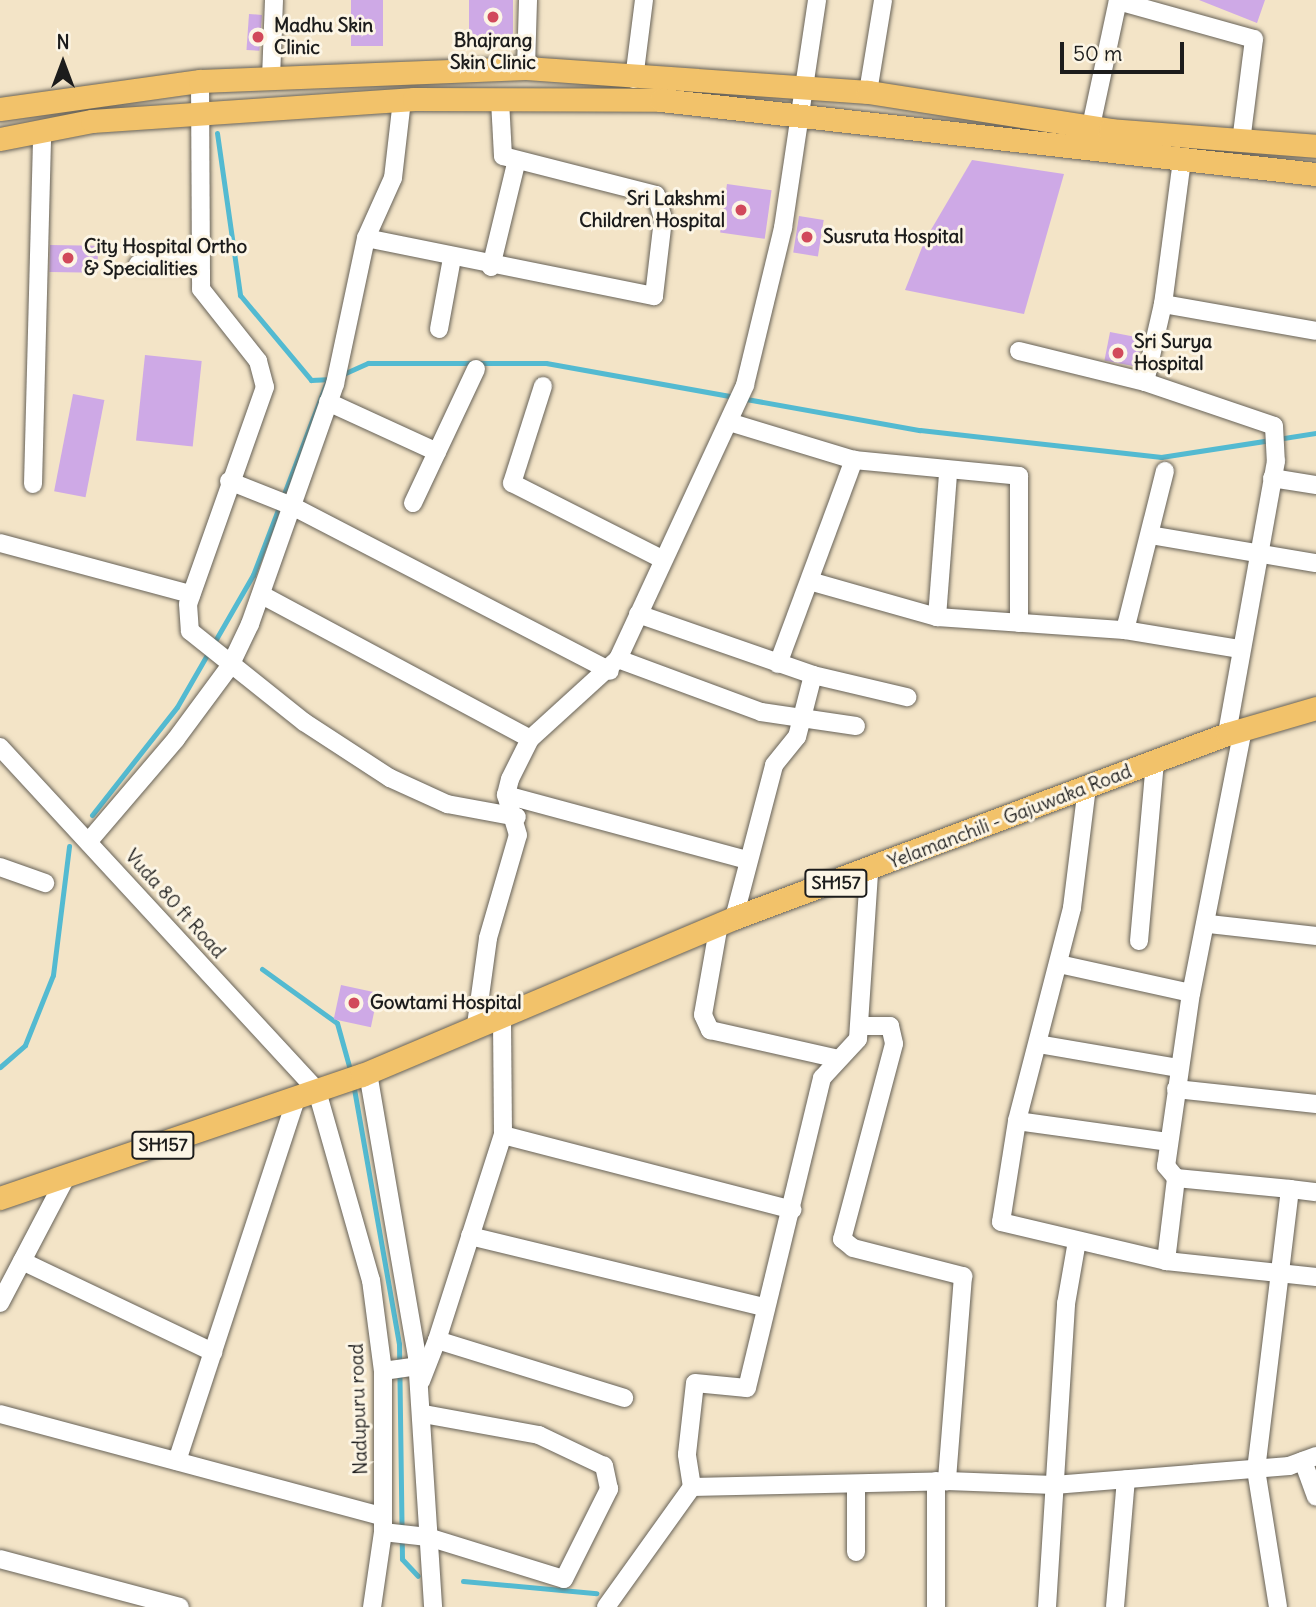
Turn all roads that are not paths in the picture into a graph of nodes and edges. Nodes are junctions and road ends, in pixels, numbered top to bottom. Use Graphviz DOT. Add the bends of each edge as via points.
graph roads {
  1 [pos="274,0"];
  2 [pos="528,0"];
  3 [pos="644,0"];
  4 [pos="817,0"];
  5 [pos="883,0"];
  6 [pos="1118,0"];
  7 [pos="526,68"];
  8 [pos="271,78"];
  9 [pos="634,79"];
  10 [pos="200,81"];
  11 [pos="800,86"];
  12 [pos="868,92"];
  13 [pos="402,100"];
  14 [pos="500,100"];
  15 [pos="0,109"];
  16 [pos="201,112"];
  17 [pos="799,115"];
  18 [pos="1091,126"];
  19 [pos="42,131"];
  20 [pos="0,139"];
  21 [pos="1241,142"];
  22 [pos="1316,146"];
  23 [pos="1182,160"];
  24 [pos="516,163"];
  25 [pos="1316,174"];
  26 [pos="366,238"];
  27 [pos="452,257"];
  28 [pos="138,264"];
  29 [pos="198,264"];
  30 [pos="491,267"];
  31 [pos="1163,304"];
  32 [pos="439,328"];
  33 [pos="1316,331"];
  34 [pos="1019,351"];
  35 [pos="476,369"];
  36 [pos="1145,382"];
  37 [pos="543,386"];
  38 [pos="328,402"];
  39 [pos="732,417"];
  40 [pos="437,452"];
  41 [pos="854,460"];
  42 [pos="1165,471"];
  43 [pos="948,473"];
  44 [pos="1272,478"];
  45 [pos="229,481"];
  46 [pos="33,485"];
  47 [pos="1316,485"];
  48 [pos="413,503"];
  49 [pos="292,506"];
  50 [pos="1150,535"];
  51 [pos="0,543"];
  52 [pos="1257,554"];
  53 [pos="662,559"];
  54 [pos="1316,563"];
  55 [pos="813,582"];
  56 [pos="191,594"];
  57 [pos="262,594"];
  58 [pos="638,614"];
  59 [pos="937,617"];
  60 [pos="1019,623"];
  61 [pos="1125,630"];
  62 [pos="1240,649"];
  63 [pos="778,664"];
  64 [pos="614,665"];
  65 [pos="230,666"];
  66 [pos="813,675"];
  67 [pos="907,697"];
  68 [pos="1316,708"];
  69 [pos="801,720"];
  70 [pos="856,726"];
  71 [pos="1235,731"];
  72 [pos="530,739"];
  73 [pos="0,747"];
  74 [pos="1154,761"];
  75 [pos="1087,787"];
  76 [pos="506,795"];
  77 [pos="517,817"];
  78 [pos="89,841"];
  79 [pos="744,859"];
  80 [pos="0,867"];
  81 [pos="869,872"];
  82 [pos="45,883"];
  83 [pos="726,921"];
  84 [pos="1209,924"];
  85 [pos="1316,936"];
  86 [pos="1139,941"];
  87 [pos="1059,964"];
  88 [pos="1191,993"];
  89 [pos="502,1013"];
  90 [pos="476,1025"];
  91 [pos="860,1026"];
  92 [pos="1038,1044"];
  93 [pos="839,1059"];
  94 [pos="1180,1068"];
  95 [pos="365,1074"];
  96 [pos="1176,1088"];
  97 [pos="313,1093"];
  98 [pos="1316,1104"];
  99 [pos="1017,1121"];
  100 [pos="503,1135"];
  101 [pos="1168,1142"];
  102 [pos="1176,1178"];
  103 [pos="65,1179"];
  104 [pos="1290,1189"];
  105 [pos="1316,1192"];
  106 [pos="0,1198"];
  107 [pos="792,1210"];
  108 [pos="470,1237"];
  109 [pos="1077,1241"];
  110 [pos="22,1261"];
  111 [pos="1166,1261"];
  112 [pos="1282,1275"];
  113 [pos="1316,1277"];
  114 [pos="0,1303"];
  115 [pos="764,1307"];
  116 [pos="437,1340"];
  117 [pos="213,1352"];
  118 [pos="383,1371"];
  119 [pos="419,1375"];
  120 [pos="624,1398"];
  121 [pos="0,1414"];
  122 [pos="423,1414"];
  123 [pos="1309,1458"];
  124 [pos="177,1461"];
  125 [pos="1256,1469"];
  126 [pos="1126,1479"];
  127 [pos="941,1481"];
  128 [pos="856,1484"];
  129 [pos="1054,1485"];
  130 [pos="692,1487"];
  131 [pos="1316,1497"];
  132 [pos="383,1524"];
  133 [pos="428,1537"];
  134 [pos="856,1552"];
  135 [pos="0,1559"];
  136 [pos="180,1607"];
  137 [pos="372,1607"];
  138 [pos="433,1607"];
  139 [pos="606,1607"];
  140 [pos="936,1607"];
  141 [pos="1047,1607"];
  142 [pos="1115,1607"];
  143 [pos="1278,1607"];
  1 -- 8 [label="street"];
  2 -- 7 [label="street"];
  3 -- 9 [label="street"];
  4 -- 11 [label="street"];
  5 -- 12 [label="street"];
  6 -- 18 [label="street"];
  6 -- 21 [label="street" via="1254,39"];
  7 -- 8 [label="main road"];
  7 -- 9 [label="main road"];
  8 -- 10 [label="main road"];
  9 -- 11 [label="main road"];
  10 -- 15 [label="main road" via="60,96"];
  10 -- 16 [label="street"];
  11 -- 12 [label="main road"];
  11 -- 17 [label="street"];
  12 -- 18 [label="main road"];
  13 -- 14 [label="main road"];
  13 -- 16 [label="main road"];
  13 -- 26 [label="street" via="393,178"];
  14 -- 17 [label="main road" via="661,100"];
  14 -- 24 [label="street" via="499,144"];
  16 -- 19 [label="main road"];
  16 -- 29 [label="street"];
  17 -- 23 [label="main road"];
  17 -- 39 [label="street" via="783,228 745,385"];
  18 -- 21 [label="main road"];
  19 -- 20 [label="main road"];
  19 -- 46 [label="street"];
  21 -- 22 [label="main road"];
  23 -- 25 [label="main road"];
  23 -- 31 [label="street"];
  24 -- 30 [label="street"];
  24 -- 30 [label="street" via="656,195 663,219 654,296"];
  26 -- 27 [label="street"];
  26 -- 38 [label="street"];
  27 -- 30 [label="street"];
  27 -- 32 [label="street"];
  28 -- 29 [label="street"];
  29 -- 45 [label="street" via="210,306 264,374 260,406"];
  31 -- 33 [label="street"];
  31 -- 36 [label="street"];
  34 -- 36 [label="street"];
  35 -- 40 [label="street"];
  36 -- 44 [label="street" via="1275,433"];
  37 -- 53 [label="street" via="513,475 516,488"];
  38 -- 40 [label="street"];
  38 -- 49 [label="street"];
  39 -- 41 [label="street"];
  39 -- 53 [label="street"];
  40 -- 48 [label="street"];
  41 -- 43 [label="street"];
  41 -- 55 [label="street"];
  42 -- 50 [label="street"];
  43 -- 59 [label="street"];
  43 -- 60 [label="street" via="1019,476"];
  44 -- 47 [label="street"];
  44 -- 52 [label="street"];
  45 -- 49 [label="street"];
  45 -- 56 [label="street"];
  49 -- 57 [label="street"];
  49 -- 64 [label="street"];
  50 -- 52 [label="street"];
  50 -- 61 [label="street"];
  51 -- 56 [label="street"];
  52 -- 54 [label="street"];
  52 -- 62 [label="street"];
  53 -- 58 [label="street"];
  55 -- 59 [label="street"];
  55 -- 63 [label="street"];
  56 -- 65 [label="street" via="186,618 203,646"];
  57 -- 65 [label="street"];
  57 -- 72 [label="street"];
  58 -- 63 [label="street"];
  58 -- 64 [label="street"];
  59 -- 60 [label="street"];
  60 -- 61 [label="street"];
  61 -- 62 [label="street"];
  62 -- 71 [label="street"];
  63 -- 66 [label="street"];
  64 -- 69 [label="street"];
  64 -- 72 [label="street"];
  65 -- 77 [label="street" via="390,778 447,804"];
  65 -- 78 [label="street"];
  66 -- 67 [label="street"];
  66 -- 69 [label="street"];
  68 -- 71 [label="main road, Yelamanchili - Gajuwaka Road / SH157"];
  69 -- 70 [label="street"];
  69 -- 79 [label="street" via="797,737 774,765"];
  71 -- 74 [label="main road, Yelamanchili - Gajuwaka Road / SH157"];
  71 -- 84 [label="street"];
  72 -- 76 [label="street"];
  73 -- 78 [label="street, Vuda 80 ft Road"];
  74 -- 75 [label="main road, Yelamanchili - Gajuwaka Road / SH157"];
  74 -- 86 [label="street"];
  75 -- 81 [label="main road, Yelamanchili - Gajuwaka Road / SH157"];
  75 -- 87 [label="street"];
  76 -- 77 [label="street"];
  76 -- 79 [label="street"];
  77 -- 90 [label="street"];
  78 -- 97 [label="street, Vuda 80 ft Road"];
  79 -- 83 [label="street"];
  80 -- 82 [label="street"];
  81 -- 83 [label="main road, Yelamanchili - Gajuwaka Road / SH157"];
  81 -- 91 [label="street"];
  83 -- 89 [label="main road, Yelamanchili - Gajuwaka Road / SH157"];
  83 -- 93 [label="street" via="704,1015 710,1030"];
  84 -- 85 [label="street"];
  84 -- 88 [label="street"];
  87 -- 88 [label="street"];
  87 -- 92 [label="street"];
  88 -- 94 [label="street"];
  89 -- 90 [label="main road, Yelamanchili - Gajuwaka Road / SH157"];
  89 -- 100 [label="street"];
  90 -- 95 [label="main road, Yelamanchili - Gajuwaka Road / SH157"];
  91 -- 93 [label="street" via="858,1039"];
  91 -- 127 [label="street" via="890,1026 894,1044 842,1239 853,1248 963,1276"];
  92 -- 94 [label="street"];
  92 -- 99 [label="street"];
  93 -- 107 [label="street" via="822,1078"];
  94 -- 96 [label="street"];
  95 -- 97 [label="main road, Yelamanchili - Gajuwaka Road / SH157"];
  95 -- 119 [label="street"];
  96 -- 98 [label="street"];
  96 -- 101 [label="street"];
  97 -- 103 [label="main road, Yelamanchili - Gajuwaka Road / SH157"];
  97 -- 117 [label="street"];
  97 -- 118 [label="street, Nadupuru road" via="371,1280"];
  99 -- 101 [label="street"];
  99 -- 109 [label="street" via="1001,1222"];
  100 -- 107 [label="street"];
  100 -- 108 [label="street"];
  101 -- 102 [label="street" via="1166,1166"];
  102 -- 104 [label="street"];
  102 -- 111 [label="street"];
  103 -- 106 [label="main road, Yelamanchili - Gajuwaka Road / SH157"];
  103 -- 110 [label="street"];
  104 -- 105 [label="street"];
  104 -- 112 [label="street"];
  107 -- 115 [label="street"];
  108 -- 115 [label="street"];
  108 -- 116 [label="street"];
  109 -- 111 [label="street"];
  109 -- 129 [label="street"];
  110 -- 114 [label="street"];
  110 -- 117 [label="street"];
  111 -- 112 [label="street"];
  112 -- 113 [label="street"];
  112 -- 125 [label="street"];
  115 -- 130 [label="street" via="747,1388 695,1383 687,1454"];
  116 -- 119 [label="street"];
  116 -- 120 [label="street"];
  117 -- 124 [label="street"];
  118 -- 119 [label="street"];
  118 -- 132 [label="street, Nadupuru road"];
  119 -- 122 [label="street"];
  121 -- 124 [label="street"];
  122 -- 133 [label="street"];
  122 -- 133 [label="street" via="539,1435 604,1466 611,1480 564,1579"];
  123 -- 125 [label="street"];
  123 -- 131 [label="street"];
  124 -- 132 [label="street"];
  125 -- 126 [label="street"];
  125 -- 143 [label="street"];
  126 -- 129 [label="street"];
  126 -- 142 [label="street"];
  127 -- 128 [label="street"];
  127 -- 129 [label="street"];
  127 -- 140 [label="street"];
  128 -- 130 [label="street"];
  128 -- 134 [label="street"];
  129 -- 141 [label="street"];
  130 -- 139 [label="street"];
  132 -- 133 [label="street"];
  132 -- 137 [label="street, Nadupuru road"];
  133 -- 138 [label="street"];
  135 -- 136 [label="street"];
}
